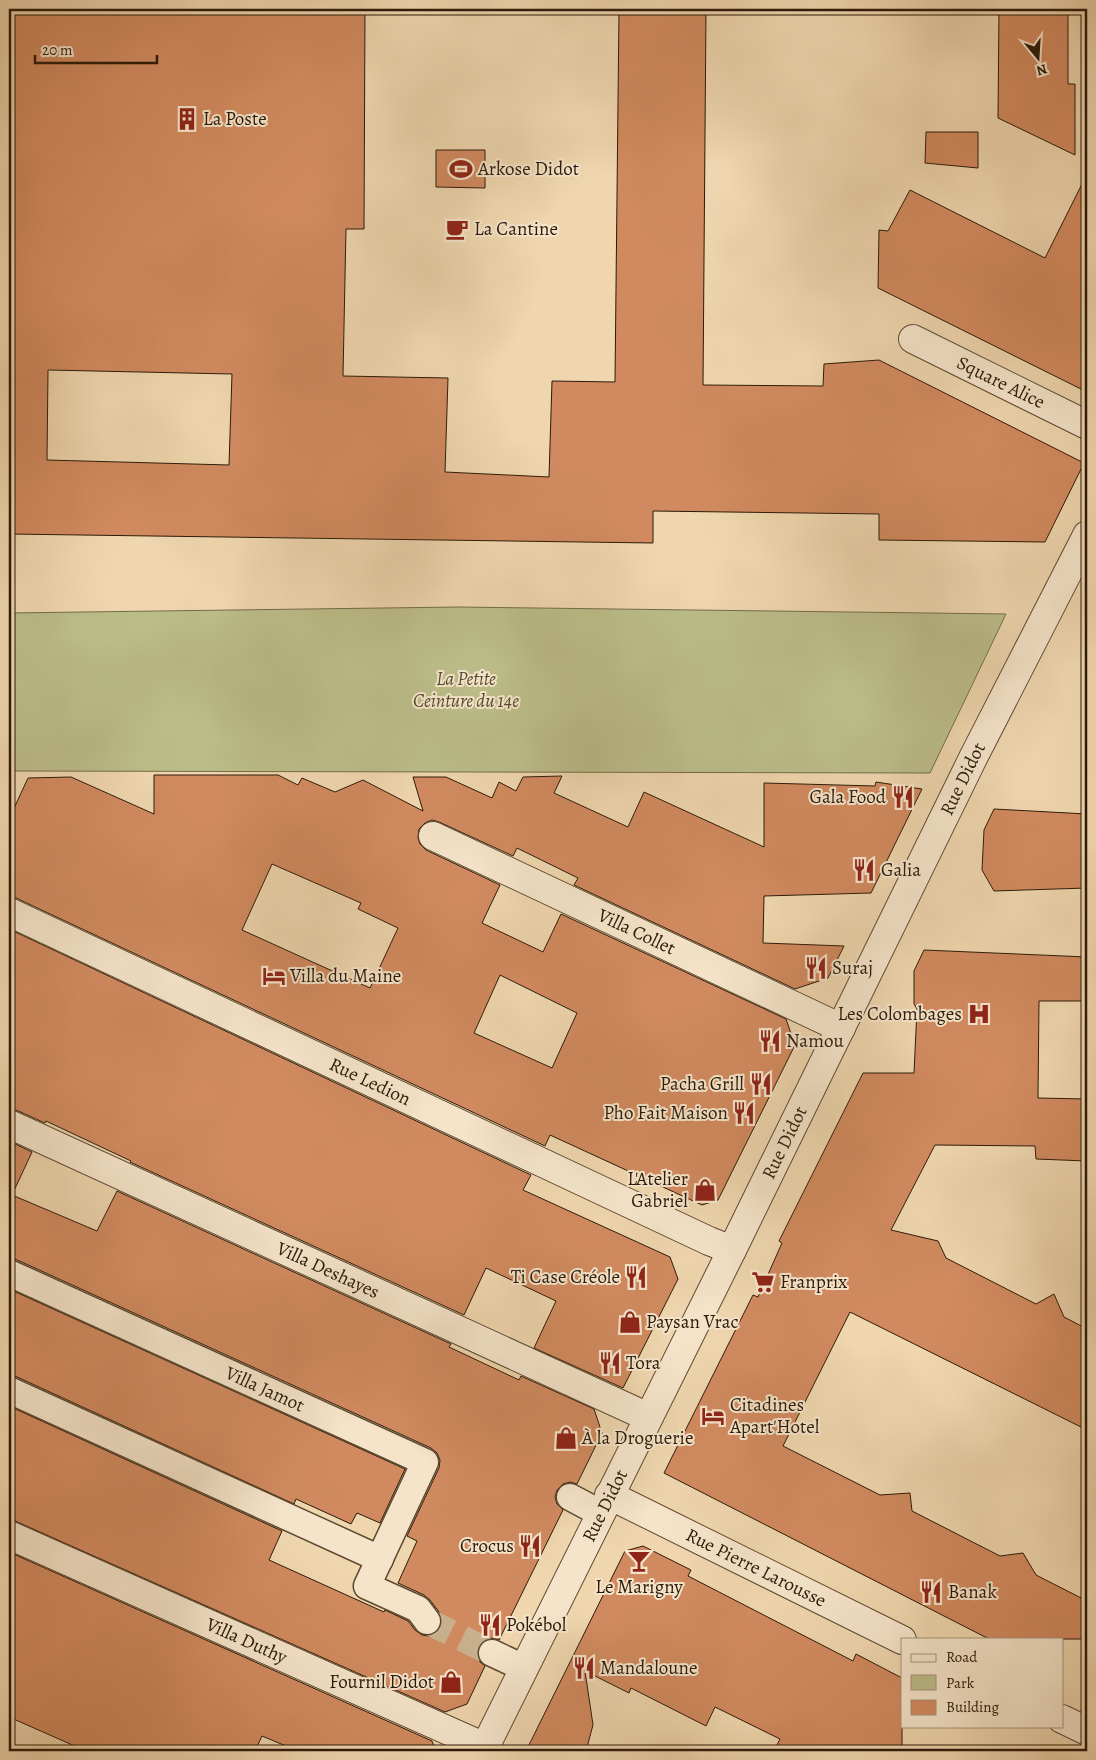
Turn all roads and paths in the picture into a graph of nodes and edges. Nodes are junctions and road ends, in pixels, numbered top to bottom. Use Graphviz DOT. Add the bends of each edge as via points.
graph roads {
  1 [pos="913,339"];
  2 [pos="1087,426"];
  3 [pos="1087,535"];
  4 [pos="433,836"];
  5 [pos="9,912"];
  6 [pos="841,1028"];
  7 [pos="9,1124"];
  8 [pos="732,1250"];
  9 [pos="9,1273"];
  10 [pos="9,1390"];
  11 [pos="648,1417"];
  12 [pos="570,1498"];
  13 [pos="605,1504"];
  14 [pos="9,1535"];
  15 [pos="380,1558"];
  16 [pos="427,1621"];
  17 [pos="901,1640"];
  18 [pos="492,1653"];
  19 [pos="524,1668"];
  20 [pos="1064,1720"];
  21 [pos="1087,1731"];
  22 [pos="484,1749"];
  1 -- 2 [label="street, Square Alice"];
  3 -- 6 [label="street, Rue Didot"];
  4 -- 6 [label="street, Villa Collet"];
  5 -- 8 [label="street, Rue Ledion"];
  6 -- 8 [label="street, Rue Didot"];
  7 -- 11 [label="street, Villa Deshayes"];
  8 -- 11 [label="street, Rue Didot"];
  9 -- 15 [label="street, Villa Jamot" via="425,1462"];
  10 -- 15 [label="street"];
  11 -- 13 [label="street, Rue Didot"];
  12 -- 13 [label="street"];
  13 -- 17 [label="street, Rue Pierre Larousse"];
  13 -- 19 [label="street, Rue Didot"];
  14 -- 22 [label="street, Villa Duthy"];
  15 -- 16 [label="street, Villa Jamot" via="367,1586 418,1609"];
  18 -- 19 [label="street"];
  19 -- 22 [label="street, Rue Didot"];
  20 -- 21 [label="street"];
}
